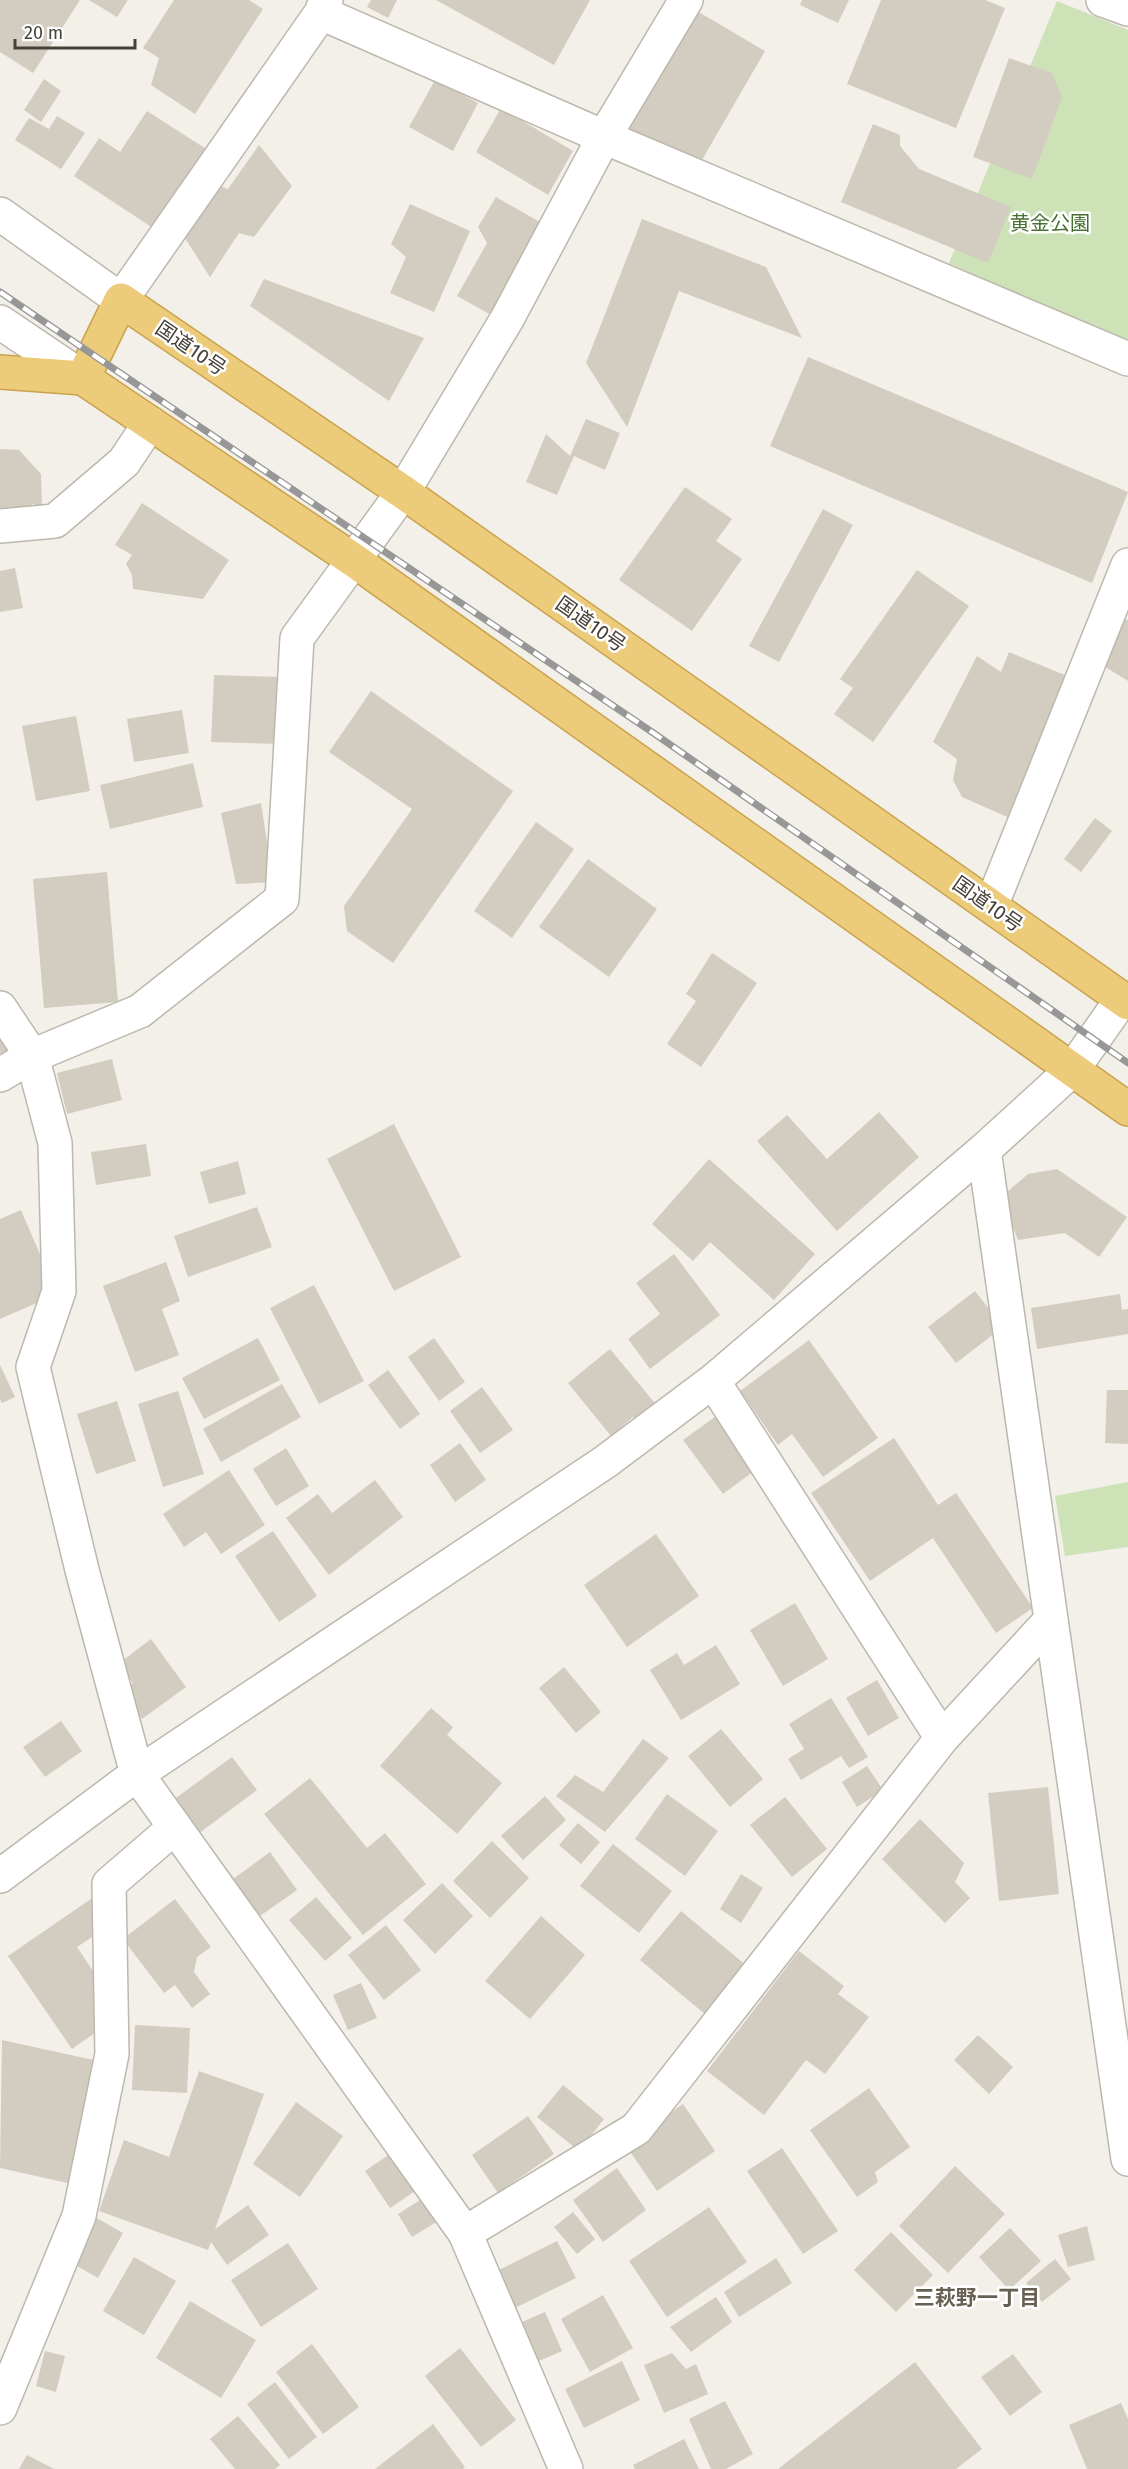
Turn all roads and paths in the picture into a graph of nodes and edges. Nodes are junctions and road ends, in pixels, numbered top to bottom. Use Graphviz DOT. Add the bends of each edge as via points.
graph roads {
  1 [pos="686,0"];
  2 [pos="1104,0"];
  3 [pos="324,7"];
  4 [pos="1128,9"];
  5 [pos="604,137"];
  6 [pos="0,214"];
  7 [pos="121,300"];
  8 [pos="0,322"];
  9 [pos="1128,359"];
  10 [pos="0,372"];
  11 [pos="83,378"];
  12 [pos="150,423"];
  13 [pos="403,492"];
  14 [pos="0,526"];
  15 [pos="355,561"];
  16 [pos="1128,565"];
  17 [pos="991,906"];
  18 [pos="1125,1001"];
  19 [pos="0,1008"];
  20 [pos="32,1056"];
  21 [pos="1072,1069"];
  22 [pos="0,1074"];
  23 [pos="1128,1108"];
  24 [pos="984,1150"];
  25 [pos="713,1381"];
  26 [pos="1051,1620"];
  27 [pos="942,1738"];
  28 [pos="137,1774"];
  29 [pos="175,1827"];
  30 [pos="0,1876"];
  31 [pos="1128,2159"];
  32 [pos="465,2233"];
  33 [pos="0,2409"];
  34 [pos="566,2469"];
  1 -- 5 [label="street"];
  2 -- 4 [label="street"];
  3 -- 5 [label="street"];
  3 -- 7 [label="street"];
  5 -- 9 [label="street"];
  5 -- 13 [label="street" via="507,319"];
  6 -- 7 [label="street"];
  7 -- 11 [label="highway"];
  7 -- 13 [label="highway, 国道10号"];
  8 -- 11 [label="street"];
  10 -- 11 [label="highway"];
  11 -- 12 [label="highway"];
  12 -- 14 [label="street" via="124,462 55,521"];
  12 -- 15 [label="highway"];
  13 -- 15 [label="street"];
  13 -- 17 [label="highway, 国道10号"];
  15 -- 20 [label="street" via="297,638 282,899 140,1011"];
  15 -- 21 [label="highway"];
  16 -- 17 [label="street"];
  17 -- 18 [label="highway, 国道10号"];
  18 -- 21 [label="street"];
  19 -- 20 [label="street"];
  20 -- 22 [label="street"];
  20 -- 28 [label="street" via="55,1143 59,1291 33,1367"];
  21 -- 23 [label="highway"];
  21 -- 24 [label="street"];
  24 -- 25 [label="street"];
  24 -- 26 [label="street"];
  25 -- 27 [label="street"];
  25 -- 28 [label="street" via="605,1462"];
  26 -- 27 [label="street"];
  26 -- 31 [label="street"];
  27 -- 32 [label="street" via="636,2129"];
  28 -- 29 [label="street"];
  28 -- 30 [label="street"];
  29 -- 32 [label="street"];
  29 -- 33 [label="street" via="109,1884 112,2054 79,2216"];
  32 -- 34 [label="street"];
}
